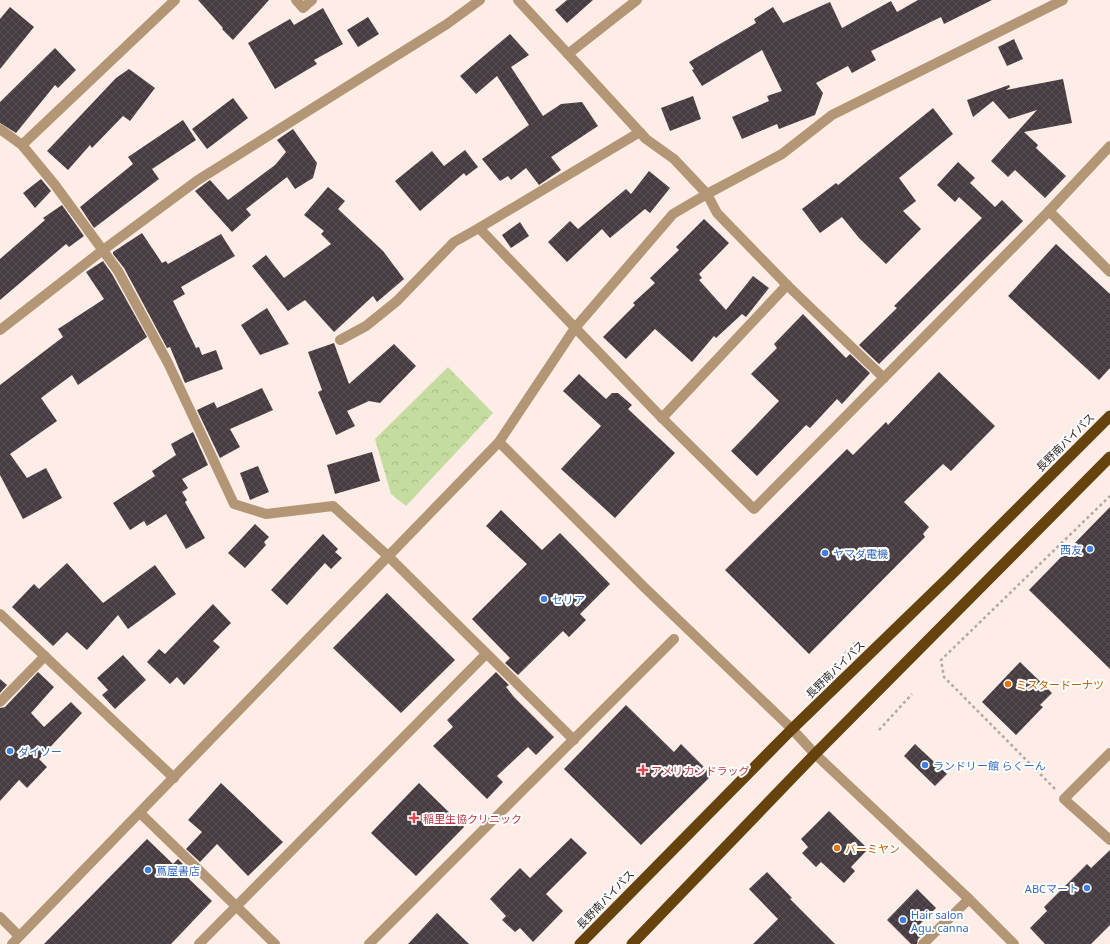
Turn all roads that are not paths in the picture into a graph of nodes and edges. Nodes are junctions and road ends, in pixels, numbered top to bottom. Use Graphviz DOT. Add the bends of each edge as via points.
graph roads {
  1 [pos="175,0"];
  2 [pos="296,0"];
  3 [pos="312,0"];
  4 [pos="480,0"];
  5 [pos="518,0"];
  6 [pos="637,0"];
  7 [pos="1063,0"];
  8 [pos="568,54"];
  9 [pos="0,129"];
  10 [pos="640,132"];
  11 [pos="22,146"];
  12 [pos="1110,146"];
  13 [pos="707,194"];
  14 [pos="1049,211"];
  15 [pos="479,228"];
  16 [pos="103,250"];
  17 [pos="1110,272"];
  18 [pos="788,285"];
  19 [pos="575,328"];
  20 [pos="0,330"];
  21 [pos="340,340"];
  22 [pos="884,378"];
  23 [pos="1110,416"];
  24 [pos="662,418"];
  25 [pos="499,442"];
  26 [pos="1110,457"];
  27 [pos="389,557"];
  28 [pos="0,614"];
  29 [pos="674,638"];
  30 [pos="486,654"];
  31 [pos="45,656"];
  32 [pos="0,702"];
  33 [pos="792,729"];
  34 [pos="574,740"];
  35 [pos="1110,752"];
  36 [pos="815,754"];
  37 [pos="174,778"];
  38 [pos="140,813"];
  39 [pos="1110,840"];
  40 [pos="969,899"];
  41 [pos="235,906"];
  42 [pos="0,917"];
  43 [pos="16,940"];
  44 [pos="199,944"];
  45 [pos="275,944"];
  46 [pos="369,944"];
  47 [pos="580,944"];
  48 [pos="632,944"];
  49 [pos="923,944"];
  50 [pos="1014,944"];
  1 -- 11 [label="street"];
  2 -- 3 [label="street" via="303,8"];
  4 -- 16 [label="street" via="447,24 198,180"];
  5 -- 8 [label="street"];
  6 -- 8 [label="street"];
  7 -- 13 [label="street" via="832,115 782,154"];
  8 -- 10 [label="street"];
  9 -- 11 [label="street"];
  10 -- 13 [label="street" via="674,160"];
  10 -- 15 [label="street"];
  11 -- 16 [label="street"];
  12 -- 14 [label="street"];
  13 -- 18 [label="street" via="717,213"];
  13 -- 19 [label="street" via="673,214"];
  14 -- 17 [label="street"];
  14 -- 22 [label="street"];
  15 -- 19 [label="street"];
  15 -- 21 [label="street" via="454,242 397,301 366,326"];
  16 -- 20 [label="street"];
  16 -- 27 [label="street" via="118,271 168,364 234,504 266,514 333,506"];
  18 -- 22 [label="street"];
  18 -- 24 [label="street"];
  19 -- 24 [label="street"];
  19 -- 25 [label="street"];
  22 -- 24 [label="street" via="754,509"];
  23 -- 33 [label="highway, 長野南バイパス"];
  25 -- 27 [label="street"];
  25 -- 33 [label="street" via="650,593"];
  26 -- 36 [label="highway"];
  27 -- 30 [label="street"];
  27 -- 37 [label="street"];
  28 -- 31 [label="street"];
  29 -- 34 [label="street"];
  30 -- 34 [label="street"];
  30 -- 41 [label="street"];
  31 -- 32 [label="street"];
  31 -- 37 [label="street"];
  33 -- 36 [label="street"];
  33 -- 47 [label="highway, 長野南バイパス"];
  34 -- 46 [label="street"];
  35 -- 39 [label="street" via="1064,798"];
  36 -- 40 [label="street"];
  36 -- 48 [label="highway"];
  37 -- 38 [label="street"];
  38 -- 41 [label="street"];
  38 -- 43 [label="street"];
  40 -- 49 [label="street"];
  40 -- 50 [label="street"];
  41 -- 44 [label="street"];
  41 -- 45 [label="street"];
  42 -- 43 [label="street"];
}
